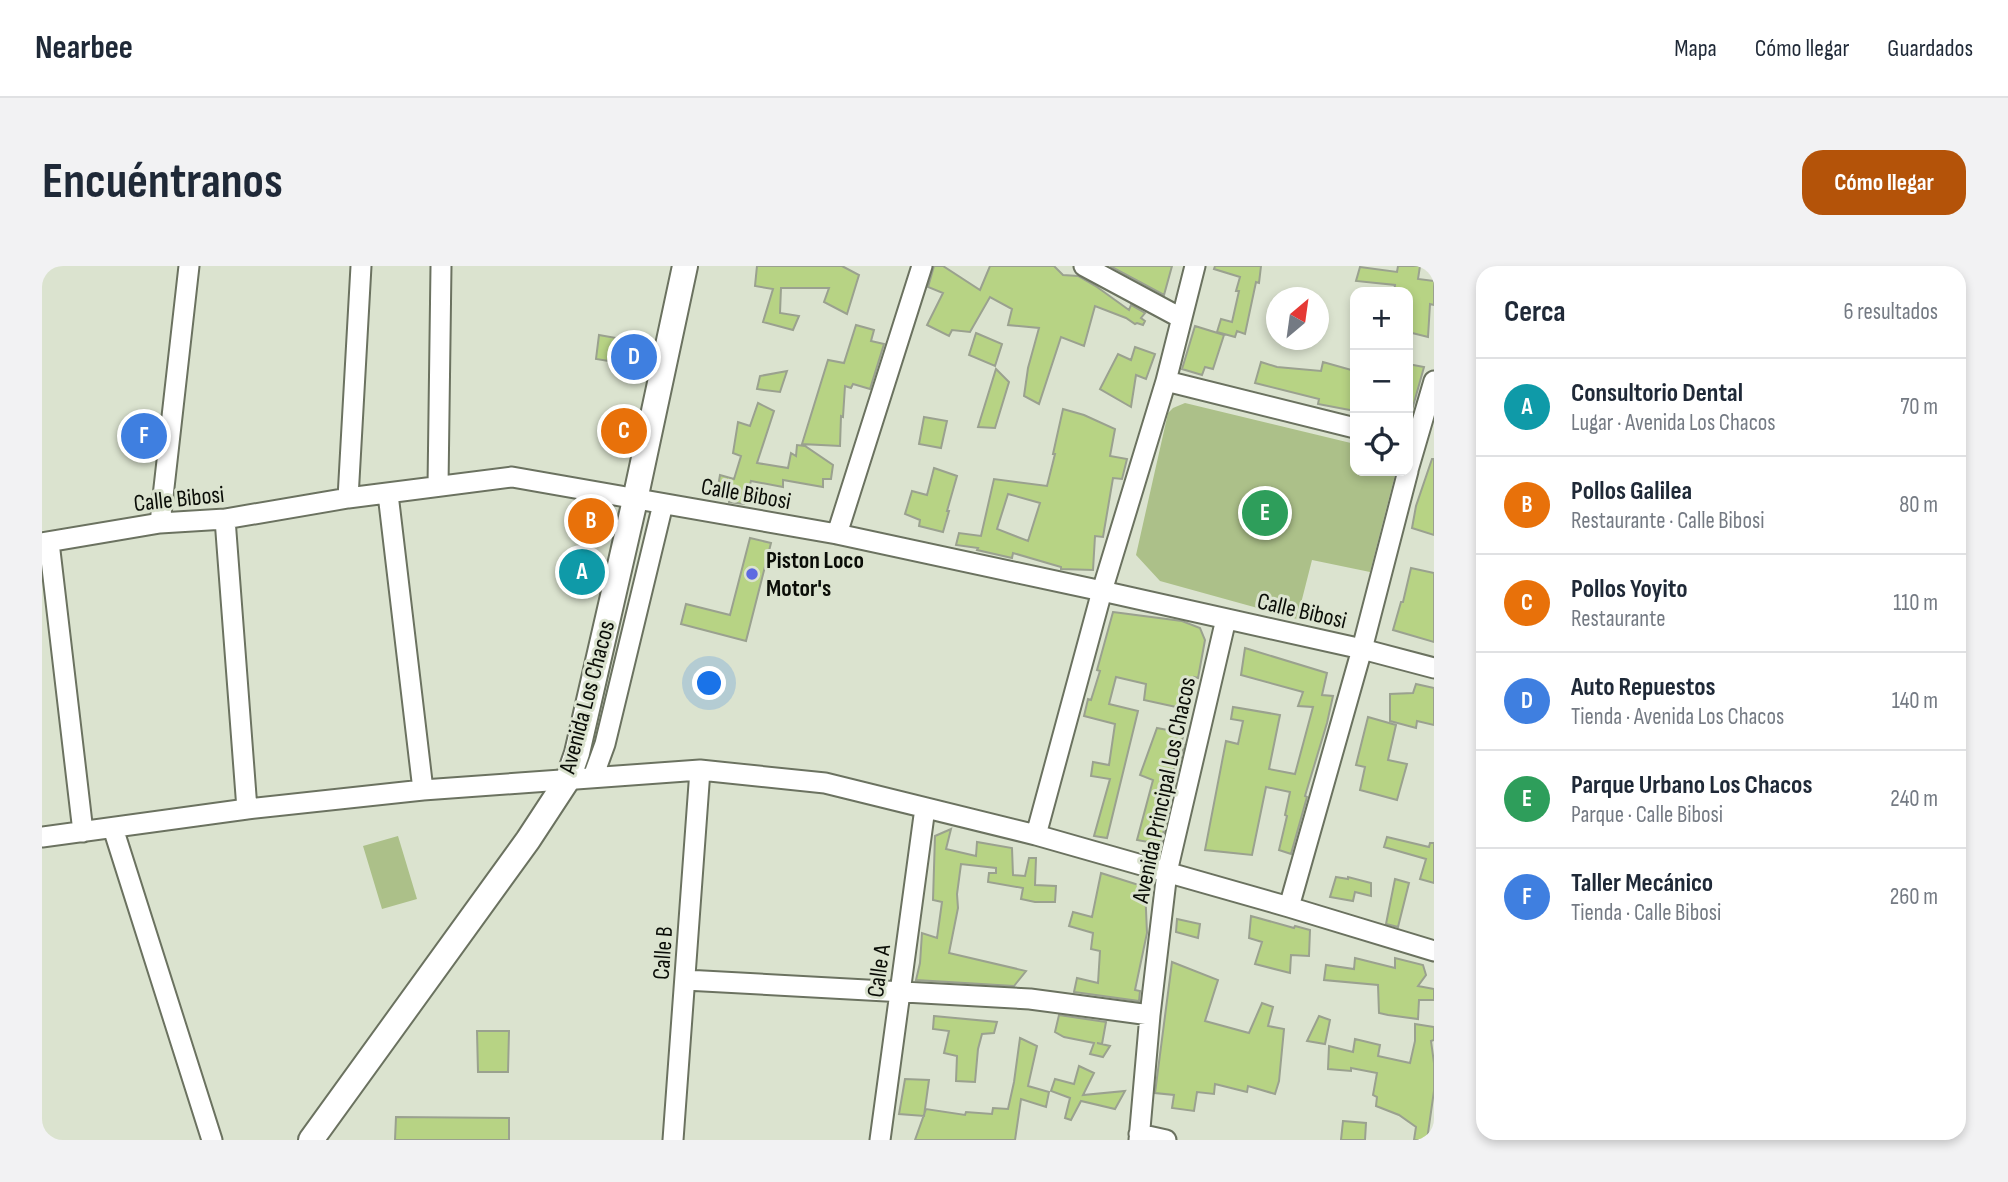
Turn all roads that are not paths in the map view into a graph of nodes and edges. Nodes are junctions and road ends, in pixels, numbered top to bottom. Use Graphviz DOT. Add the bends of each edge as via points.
graph roads {
  1 [pos="189,266"];
  2 [pos="362,266"];
  3 [pos="441,266"];
  4 [pos="685,266"];
  5 [pos="922,266"];
  6 [pos="1084,266"];
  7 [pos="1195,266"];
  8 [pos="1181,318"];
  9 [pos="1166,381"];
  10 [pos="1433,387"];
  11 [pos="1350,427"];
  12 [pos="1413,437"];
  13 [pos="1406,476"];
  14 [pos="438,486"];
  15 [pos="388,494"];
  16 [pos="348,498"];
  17 [pos="635,499"];
  18 [pos="663,504"];
  19 [pos="225,519"];
  20 [pos="160,523"];
  21 [pos="837,534"];
  22 [pos="45,542"];
  23 [pos="1102,590"];
  24 [pos="1226,619"];
  25 [pos="1362,649"];
  26 [pos="1434,668"];
  27 [pos="701,770"];
  28 [pos="593,777"];
  29 [pos="568,779"];
  30 [pos="423,790"];
  31 [pos="925,808"];
  32 [pos="247,809"];
  33 [pos="113,828"];
  34 [pos="83,832"];
  35 [pos="1036,835"];
  36 [pos="42,837"];
  37 [pos="1167,872"];
  38 [pos="1290,907"];
  39 [pos="1434,951"];
  40 [pos="685,980"];
  41 [pos="901,993"];
  42 [pos="1150,1015"];
  43 [pos="1139,1137"];
  44 [pos="212,1140"];
  45 [pos="312,1140"];
  46 [pos="673,1140"];
  47 [pos="880,1140"];
  48 [pos="1167,1140"];
  1 -- 20 [label="street"];
  2 -- 16 [label="street"];
  3 -- 14 [label="street"];
  4 -- 17 [label="street, Avenida Los Chacos"];
  5 -- 21 [label="street"];
  6 -- 8 [label="street"];
  7 -- 8 [label="street"];
  8 -- 9 [label="street"];
  9 -- 11 [label="street"];
  9 -- 23 [label="street"];
  10 -- 12 [label="street"];
  13 -- 25 [label="street"];
  14 -- 15 [label="street, Calle Bibosi"];
  14 -- 17 [label="street, Calle Bibosi" via="512,477"];
  15 -- 16 [label="street, Calle Bibosi"];
  15 -- 30 [label="street"];
  16 -- 19 [label="street, Calle Bibosi"];
  17 -- 18 [label="street, Calle Bibosi"];
  17 -- 29 [label="street, Avenida Los Chacos"];
  18 -- 21 [label="street, Calle Bibosi"];
  18 -- 28 [label="street"];
  19 -- 20 [label="street, Calle Bibosi"];
  19 -- 32 [label="street"];
  20 -- 22 [label="street, Calle Bibosi"];
  21 -- 23 [label="street, Calle Bibosi"];
  22 -- 34 [label="street"];
  23 -- 24 [label="street, Calle Bibosi"];
  23 -- 35 [label="street"];
  24 -- 25 [label="street, Calle Bibosi"];
  24 -- 37 [label="street, Avenida Principal Los Chacos"];
  25 -- 26 [label="street, Calle Bibosi"];
  25 -- 38 [label="street"];
  27 -- 28 [label="street"];
  27 -- 31 [label="street" via="825,783"];
  27 -- 40 [label="street, Calle B"];
  28 -- 29 [label="street"];
  29 -- 30 [label="street"];
  29 -- 45 [label="street, Avenida Los Chacos"];
  30 -- 32 [label="street"];
  31 -- 35 [label="street"];
  31 -- 41 [label="street, Calle A"];
  32 -- 33 [label="street"];
  33 -- 34 [label="street"];
  33 -- 44 [label="street"];
  34 -- 36 [label="street"];
  35 -- 37 [label="street"];
  37 -- 38 [label="street"];
  37 -- 42 [label="street, Avenida Principal Los Chacos"];
  38 -- 39 [label="street"];
  40 -- 41 [label="street"];
  40 -- 46 [label="street, Calle B"];
  41 -- 42 [label="street" via="1030,999"];
  41 -- 47 [label="street, Calle A"];
  42 -- 43 [label="street, Avenida Principal Los Chacos"];
  43 -- 48 [label="street"];
}
